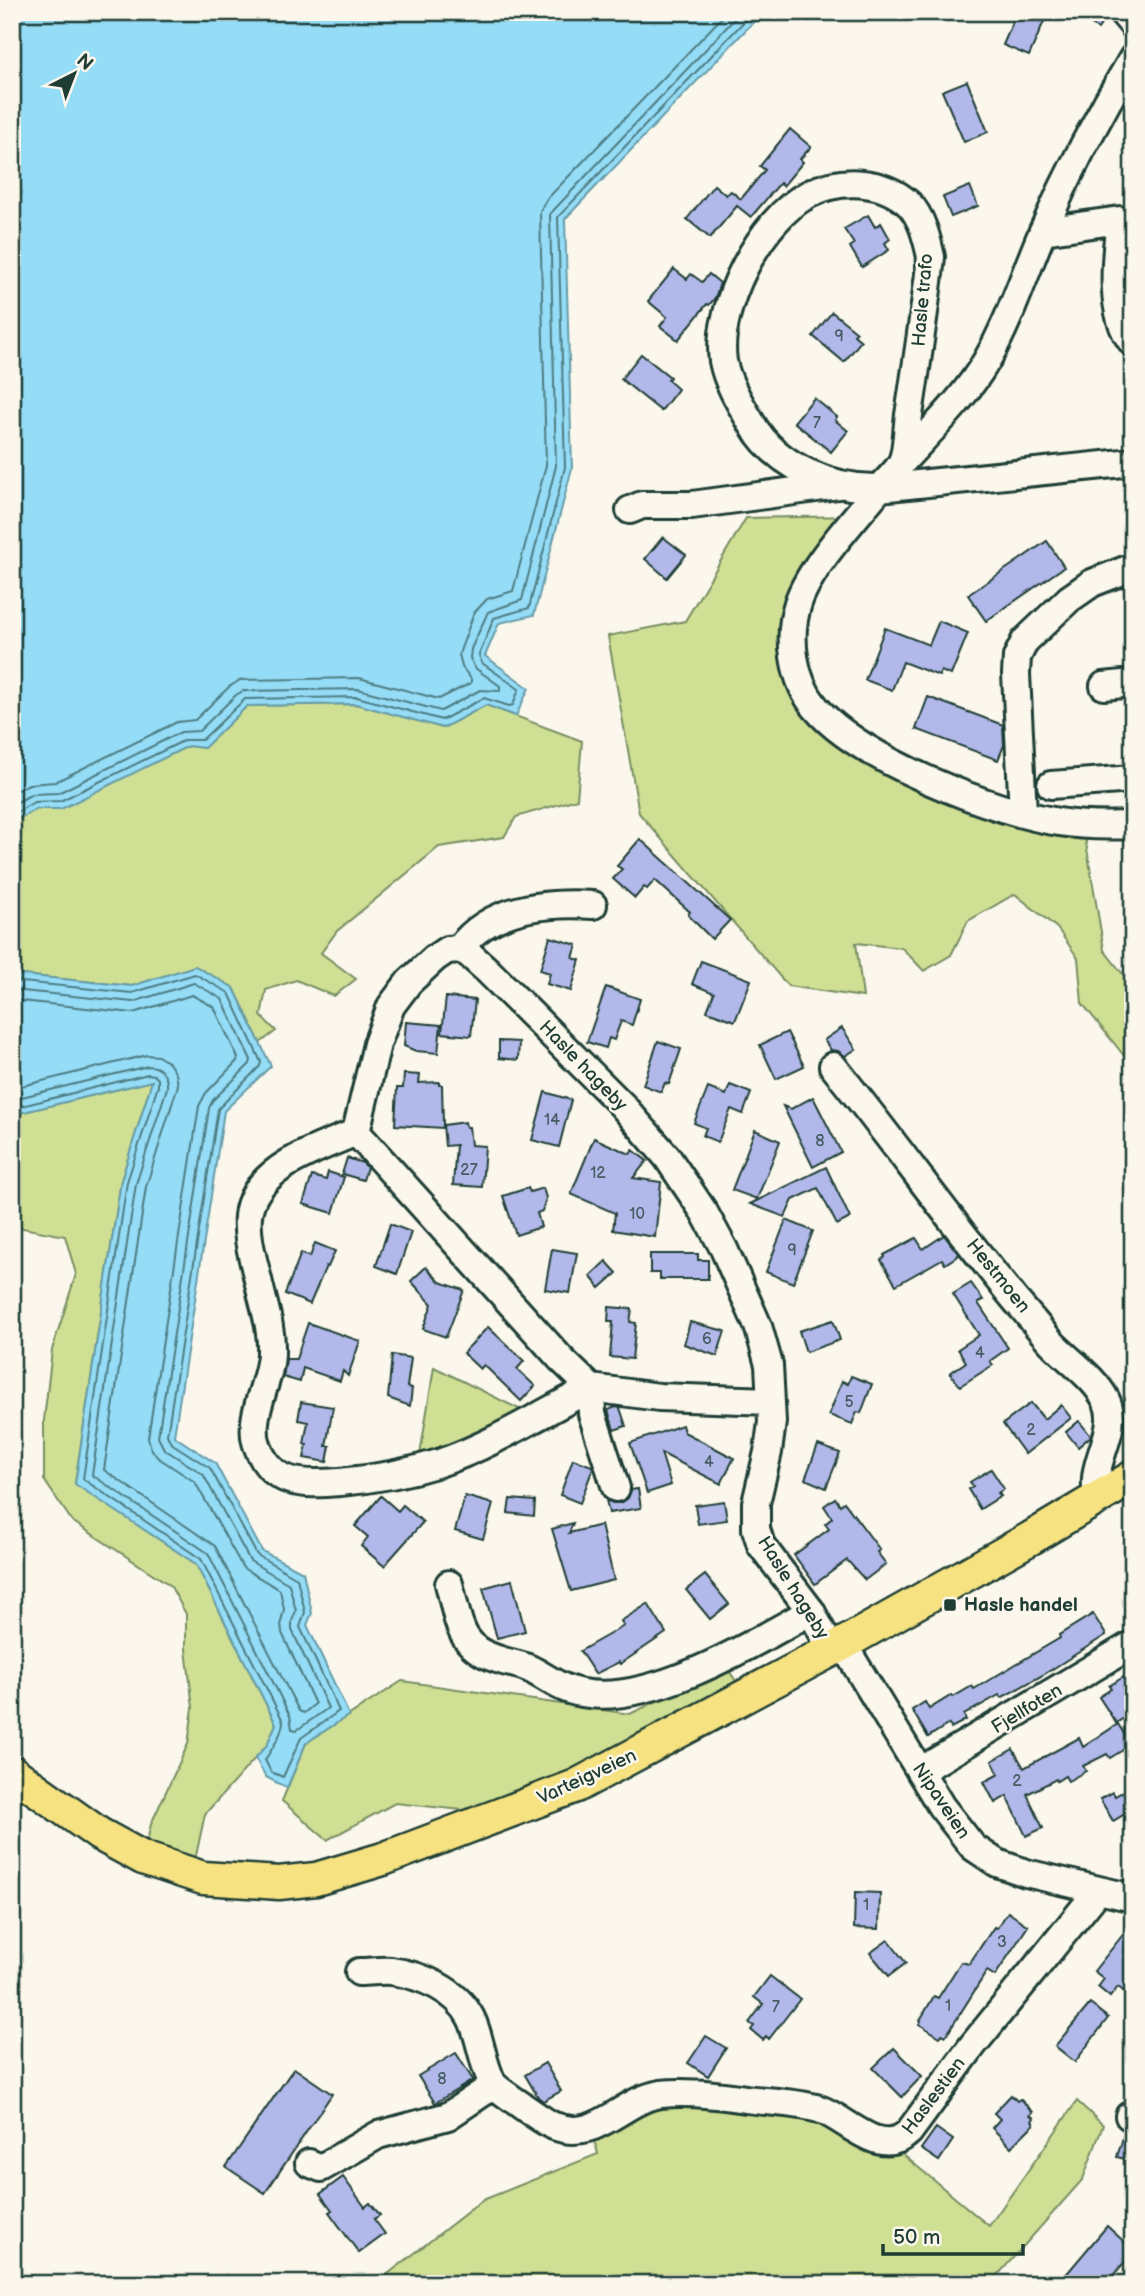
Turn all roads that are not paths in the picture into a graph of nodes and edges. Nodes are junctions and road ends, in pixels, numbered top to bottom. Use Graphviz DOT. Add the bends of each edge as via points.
graph roads {
  1 [pos="1122,12"];
  2 [pos="1133,26"];
  3 [pos="1133,58"];
  4 [pos="1126,219"];
  5 [pos="1043,231"];
  6 [pos="1126,302"];
  7 [pos="1133,343"];
  8 [pos="902,462"];
  9 [pos="1133,462"];
  10 [pos="839,485"];
  11 [pos="879,488"];
  12 [pos="631,510"];
  13 [pos="1133,566"];
  14 [pos="1133,683"];
  15 [pos="1104,686"];
  16 [pos="1133,779"];
  17 [pos="1051,785"];
  18 [pos="1023,813"];
  19 [pos="1133,825"];
  20 [pos="593,905"];
  21 [pos="459,949"];
  22 [pos="833,1066"];
  23 [pos="356,1132"];
  24 [pos="591,1388"];
  25 [pos="770,1401"];
  26 [pos="1133,1477"];
  27 [pos="616,1488"];
  28 [pos="1099,1499"];
  29 [pos="449,1584"];
  30 [pos="811,1611"];
  31 [pos="1133,1644"];
  32 [pos="837,1648"];
  33 [pos="12,1772"];
  34 [pos="920,1772"];
  35 [pos="1098,1891"];
  36 [pos="1133,1898"];
  37 [pos="359,1972"];
  38 [pos="494,2085"];
  39 [pos="309,2163"];
  1 -- 2 [label="street"];
  3 -- 5 [label="street"];
  4 -- 5 [label="street"];
  4 -- 6 [label="street" via="1115,265"];
  5 -- 8 [label="street" via="986,362"];
  6 -- 7 [label="street" via="1123,327"];
  8 -- 10 [label="street, Hasle trafo" via="931,257 925,232 909,204 879,185 826,187 808,194 780,218 746,265 724,320 722,351 735,394 764,440 799,468"];
  8 -- 11 [label="street"];
  9 -- 11 [label="street, Hasle trafo"];
  10 -- 11 [label="street, Hasle trafo"];
  10 -- 12 [label="street, Hasle trafo" via="692,505 642,505"];
  11 -- 18 [label="street" via="810,578 798,603 792,648 802,687 836,727 870,749 917,775"];
  13 -- 18 [label="street" via="1092,583 1069,599 1025,641 1017,657"];
  14 -- 15 [label="street"];
  16 -- 17 [label="street"];
  18 -- 19 [label="street" via="1089,826"];
  20 -- 21 [label="street" via="548,904 521,910 480,926"];
  21 -- 23 [label="street" via="435,958 391,1006"];
  21 -- 25 [label="street, Hasle hageby" via="591,1071 682,1177 723,1249 758,1326 769,1365"];
  22 -- 28 [label="street, Hestmoen" via="1003,1285 1106,1400 1109,1423 1094,1479"];
  23 -- 24 [label="street"];
  23 -- 24 [label="street" via="276,1171 256,1193 248,1214 271,1343 255,1432 269,1467 286,1479 313,1484 370,1479 425,1467 482,1444"];
  24 -- 25 [label="street" via="659,1397"];
  24 -- 27 [label="street" via="592,1414"];
  25 -- 30 [label="street, Hasle hageby" via="771,1432 755,1503 756,1529 770,1559"];
  26 -- 28 [label="main road, Varteigveien"];
  28 -- 32 [label="main road, Varteigveien"];
  29 -- 30 [label="street" via="464,1638 471,1647 528,1668 563,1688 595,1695 641,1689 697,1670"];
  30 -- 32 [label="street, Hasle hageby"];
  31 -- 34 [label="street, Fjellfoten"];
  32 -- 33 [label="main road, Varteigveien" via="576,1786 383,1860 316,1879 279,1883 203,1878 143,1858 99,1834"];
  32 -- 34 [label="street, Nipaveien"];
  34 -- 35 [label="street, Nipaveien" via="965,1839 982,1856 1026,1873"];
  35 -- 36 [label="street, Nipaveien"];
  35 -- 38 [label="street, Haslestien" via="899,2141 881,2142 810,2107 721,2095 662,2094 635,2101 582,2132 553,2126"];
  37 -- 38 [label="street" via="391,1971 418,1978 458,2000 470,2018"];
  38 -- 39 [label="street" via="448,2116 378,2135 321,2168"];
}
